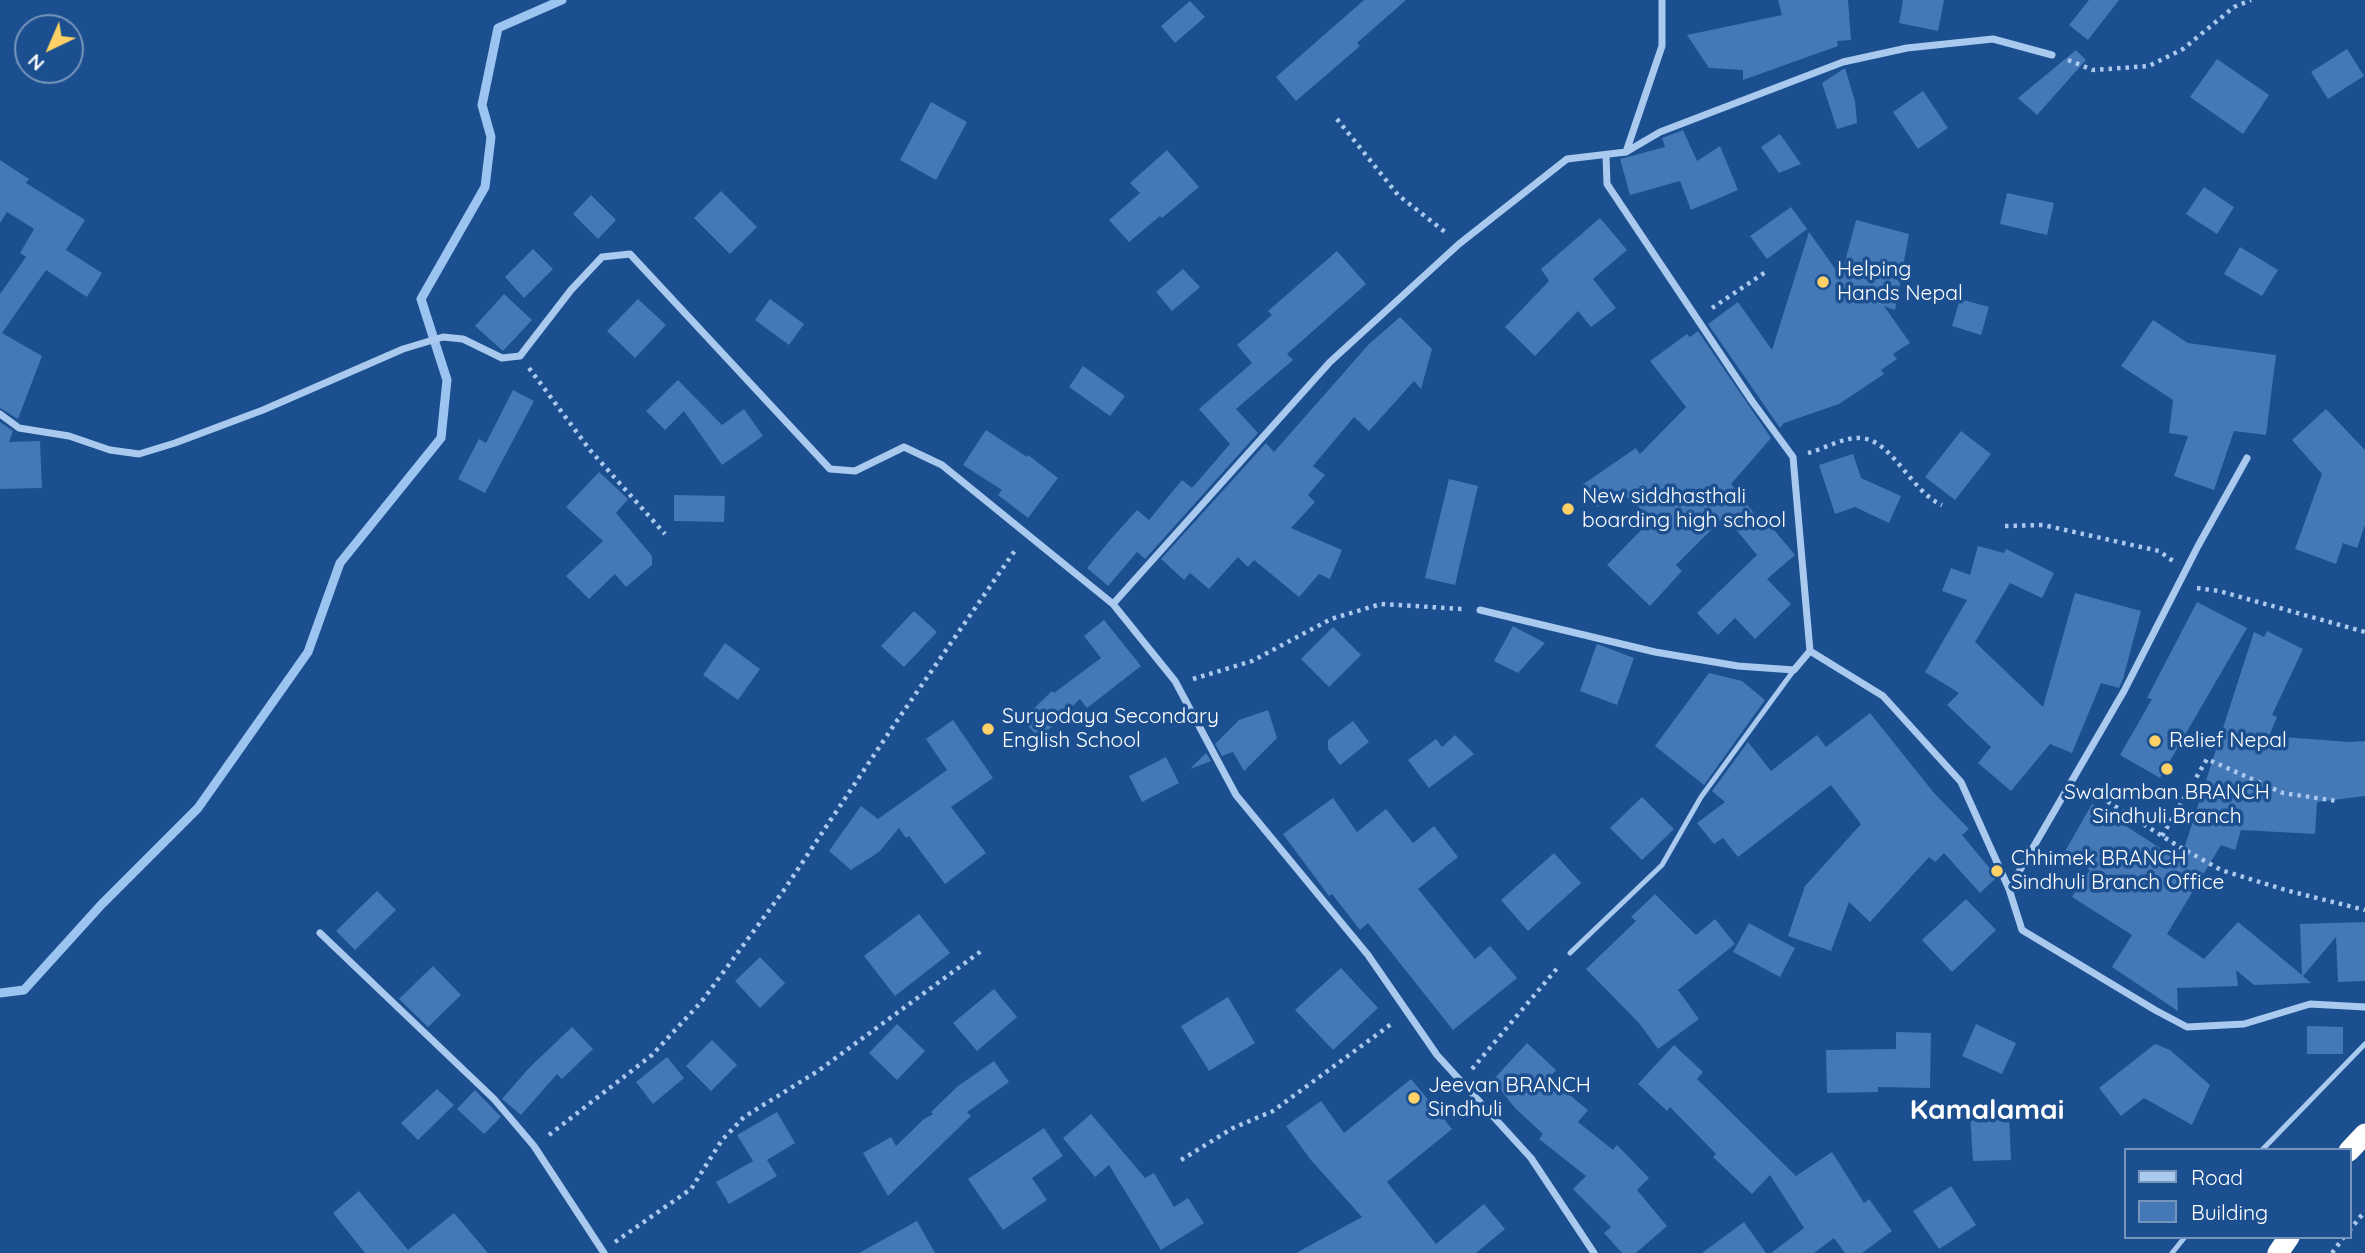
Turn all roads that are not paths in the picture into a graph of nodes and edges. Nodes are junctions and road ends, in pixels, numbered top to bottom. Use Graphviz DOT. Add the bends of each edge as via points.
graph roads {
  1 [pos="1662,0"];
  2 [pos="2053,55"];
  3 [pos="1626,152"];
  4 [pos="1606,155"];
  5 [pos="0,414"];
  6 [pos="2247,457"];
  7 [pos="1113,604"];
  8 [pos="1480,610"];
  9 [pos="1810,651"];
  10 [pos="1794,670"];
  11 [pos="2008,889"];
  12 [pos="320,933"];
  13 [pos="1570,953"];
  14 [pos="2365,1007"];
  15 [pos="2365,1044"];
  16 [pos="2365,1134"];
  17 [pos="2264,1148"];
  18 [pos="2351,1149"];
  19 [pos="2183,1239"];
  20 [pos="604,1252"];
  21 [pos="1594,1253"];
  22 [pos="2172,1253"];
  1 -- 3 [label="street" via="1662,46"];
  2 -- 3 [label="street" via="1993,38 1907,48 1843,62 1660,132"];
  3 -- 4 [label="street"];
  4 -- 7 [label="street" via="1567,159 1459,244 1330,362"];
  4 -- 9 [label="street" via="1608,184 1793,457"];
  5 -- 7 [label="street" via="19,428 139,454 443,337 463,339 502,358 520,356 602,257 630,254 830,469 855,471 904,447 942,465"];
  6 -- 11 [label="street" via="2124,691"];
  7 -- 21 [label="street" via="1175,681 1236,795 1368,955 1437,1055 1531,1158"];
  8 -- 10 [label="street" via="1656,652"];
  9 -- 10 [label="street"];
  9 -- 11 [label="street" via="1883,696 1961,782"];
  10 -- 13 [label="lane" via="1701,797 1662,865"];
  11 -- 14 [label="street" via="2022,930 2188,1027 2244,1024 2311,1004"];
  12 -- 20 [label="street" via="494,1099 534,1146"];
  15 -- 17 [label="lane"];
  16 -- 18 [label="highway"];
  19 -- 22 [label="lane"];
}
